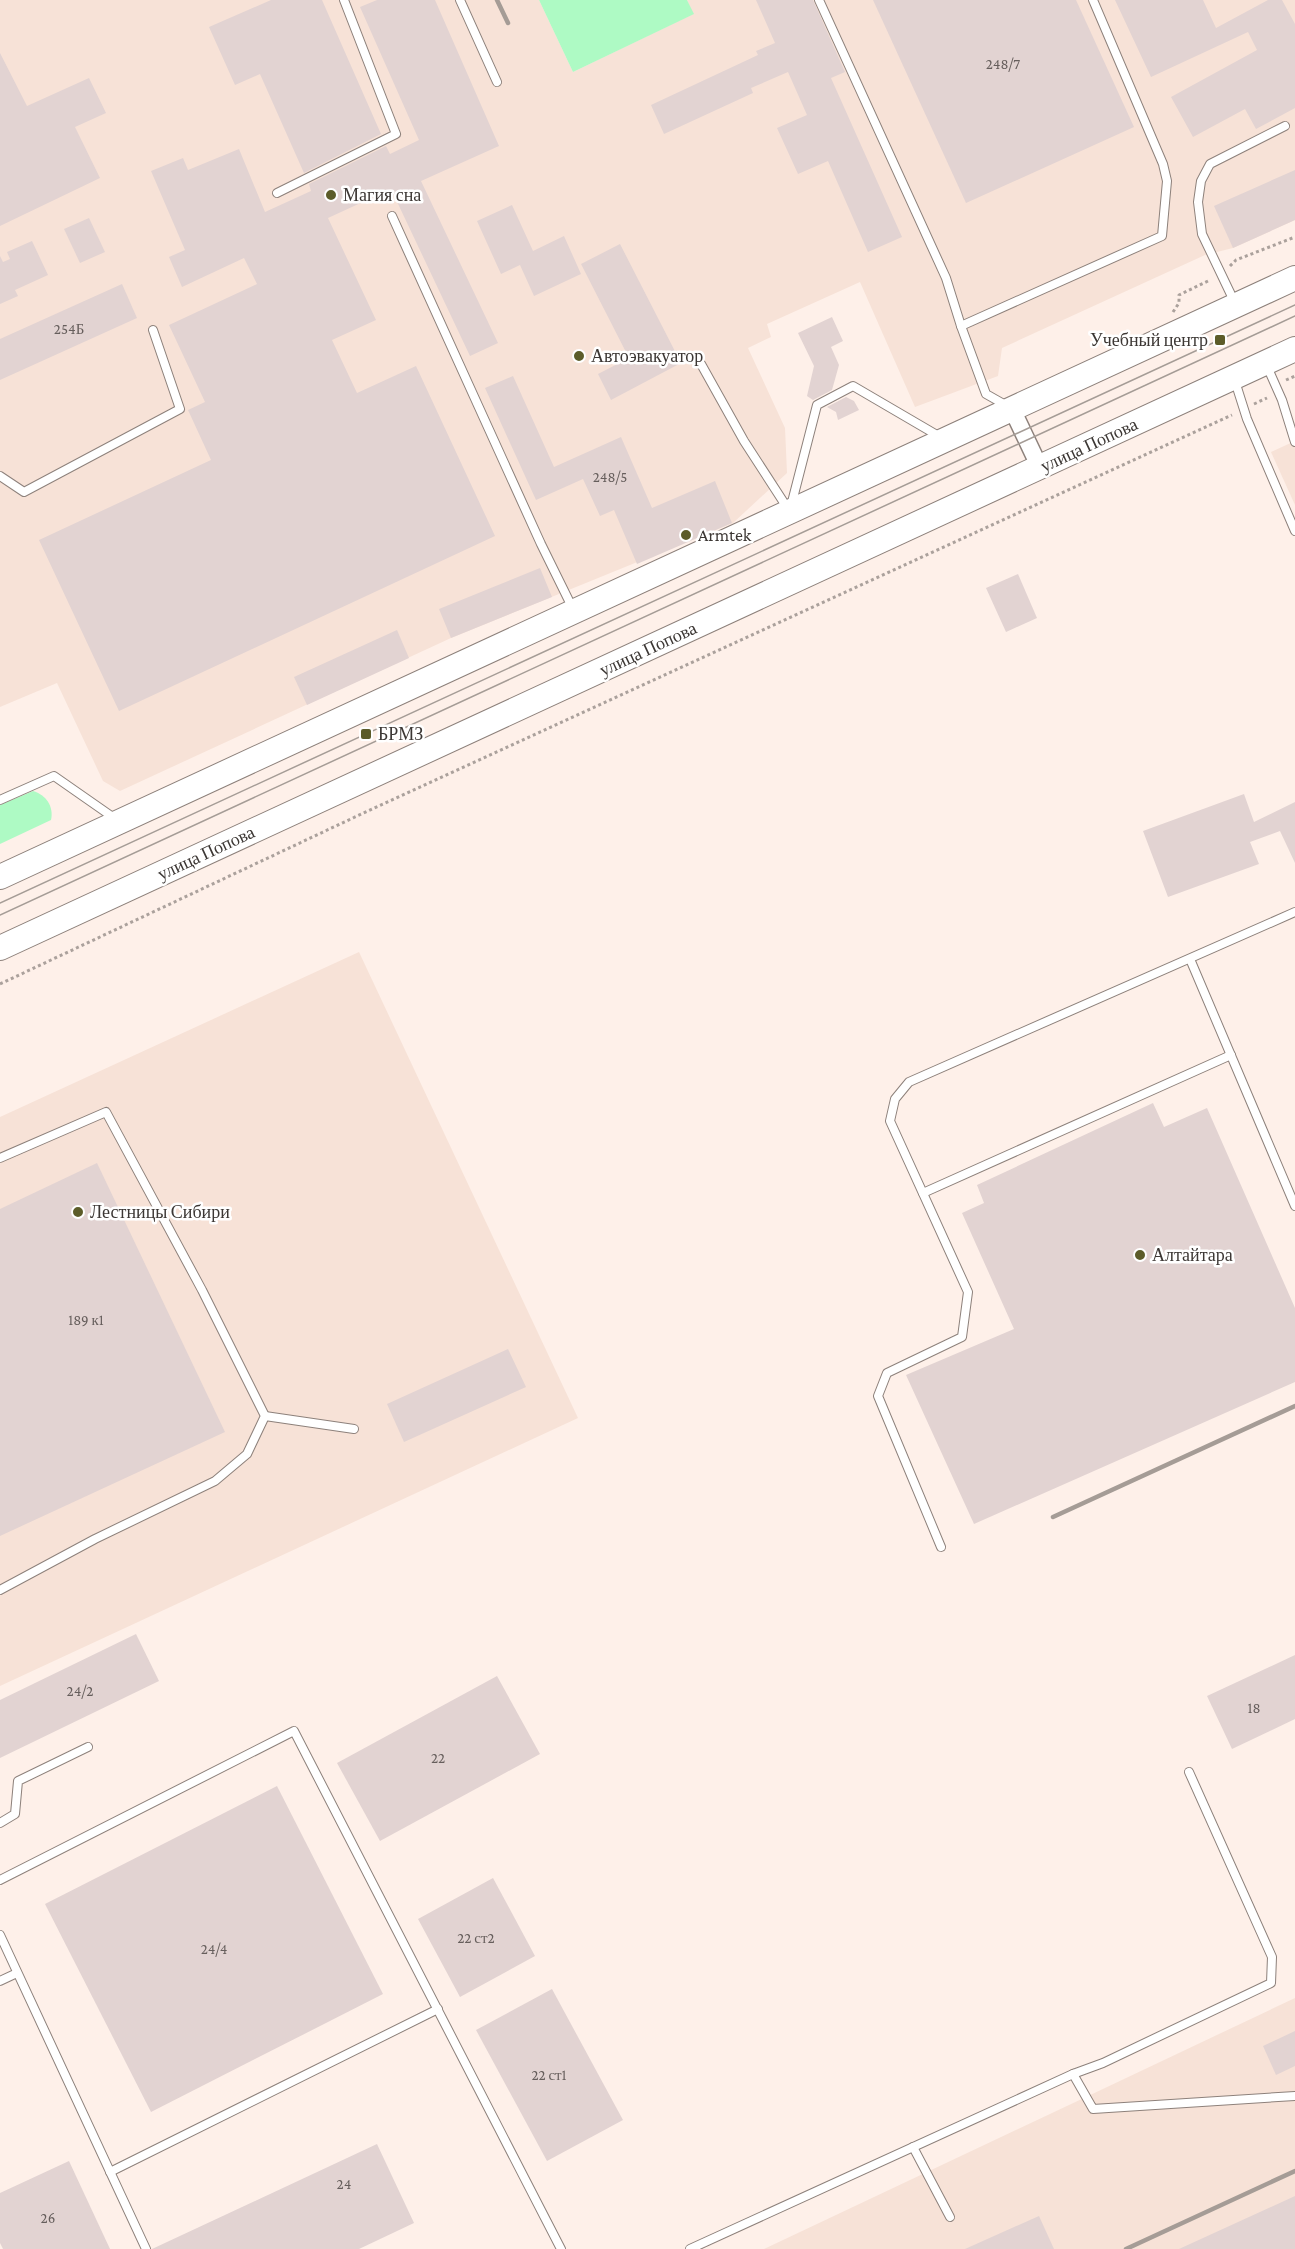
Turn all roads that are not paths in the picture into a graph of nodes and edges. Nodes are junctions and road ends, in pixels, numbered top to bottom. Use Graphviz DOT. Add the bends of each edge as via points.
graph roads {
  1 [pos="344,0"];
  2 [pos="460,0"];
  3 [pos="819,0"];
  4 [pos="1093,0"];
  5 [pos="497,82"];
  6 [pos="1285,126"];
  7 [pos="277,193"];
  8 [pos="392,216"];
  9 [pos="1295,278"];
  10 [pos="1236,305"];
  11 [pos="961,326"];
  12 [pos="153,330"];
  13 [pos="1295,349"];
  14 [pos="1265,363"];
  15 [pos="701,364"];
  16 [pos="1234,378"];
  17 [pos="1012,409"];
  18 [pos="945,440"];
  19 [pos="1295,442"];
  20 [pos="1040,468"];
  21 [pos="0,476"];
  22 [pos="790,511"];
  23 [pos="1295,531"];
  24 [pos="574,611"];
  25 [pos="0,800"];
  26 [pos="120,822"];
  27 [pos="0,877"];
  28 [pos="1295,912"];
  29 [pos="0,948"];
  30 [pos="1190,959"];
  31 [pos="1231,1055"];
  32 [pos="0,1158"];
  33 [pos="923,1193"];
  34 [pos="1295,1206"];
  35 [pos="265,1416"];
  36 [pos="354,1429"];
  37 [pos="941,1547"];
  38 [pos="0,1590"];
  39 [pos="88,1748"];
  40 [pos="1189,1772"];
  41 [pos="0,1822"];
  42 [pos="0,1880"];
  43 [pos="0,1935"];
  44 [pos="17,1973"];
  45 [pos="0,1981"];
  46 [pos="438,2009"];
  47 [pos="1072,2074"];
  48 [pos="1295,2096"];
  49 [pos="913,2147"];
  50 [pos="110,2172"];
  51 [pos="950,2217"];
  52 [pos="146,2249"];
  53 [pos="561,2249"];
  54 [pos="690,2249"];
  1 -- 7 [label="lane" via="396,134"];
  2 -- 5 [label="lane"];
  3 -- 11 [label="lane" via="946,278"];
  4 -- 11 [label="lane" via="1163,164 1167,181 1162,236"];
  6 -- 10 [label="lane" via="1210,164 1201,181 1200,225"];
  8 -- 24 [label="lane"];
  9 -- 10 [label="main road"];
  10 -- 17 [label="main road"];
  11 -- 17 [label="lane" via="986,394"];
  12 -- 21 [label="lane" via="180,410 24,492"];
  13 -- 14 [label="main road, улица Попова"];
  14 -- 16 [label="main road, улица Попова"];
  14 -- 19 [label="lane"];
  15 -- 22 [label="lane" via="744,441"];
  16 -- 20 [label="main road, улица Попова"];
  16 -- 23 [label="lane"];
  17 -- 18 [label="main road"];
  17 -- 20 [label="street"];
  18 -- 22 [label="main road"];
  18 -- 22 [label="lane" via="853,386 817,405"];
  20 -- 29 [label="main road, улица Попова"];
  22 -- 24 [label="main road"];
  24 -- 26 [label="main road"];
  25 -- 26 [label="lane" via="54,776"];
  26 -- 27 [label="main road"];
  28 -- 30 [label="lane"];
  30 -- 31 [label="lane"];
  30 -- 33 [label="lane" via="909,1082 895,1099 890,1122"];
  31 -- 33 [label="lane"];
  31 -- 34 [label="lane"];
  32 -- 35 [label="lane" via="106,1112"];
  33 -- 37 [label="lane" via="968,1292 962,1337 887,1373 878,1396"];
  35 -- 36 [label="lane"];
  35 -- 38 [label="lane" via="248,1454 215,1481"];
  39 -- 41 [label="lane" via="18,1781 15,1814"];
  40 -- 47 [label="lane" via="1272,1957 1271,1983"];
  42 -- 46 [label="lane" via="294,1731"];
  43 -- 44 [label="lane"];
  44 -- 45 [label="lane"];
  44 -- 50 [label="lane"];
  46 -- 50 [label="lane"];
  46 -- 53 [label="lane"];
  47 -- 48 [label="lane" via="1093,2109"];
  47 -- 49 [label="lane"];
  49 -- 51 [label="lane"];
  49 -- 54 [label="lane"];
  50 -- 52 [label="lane"];
}
